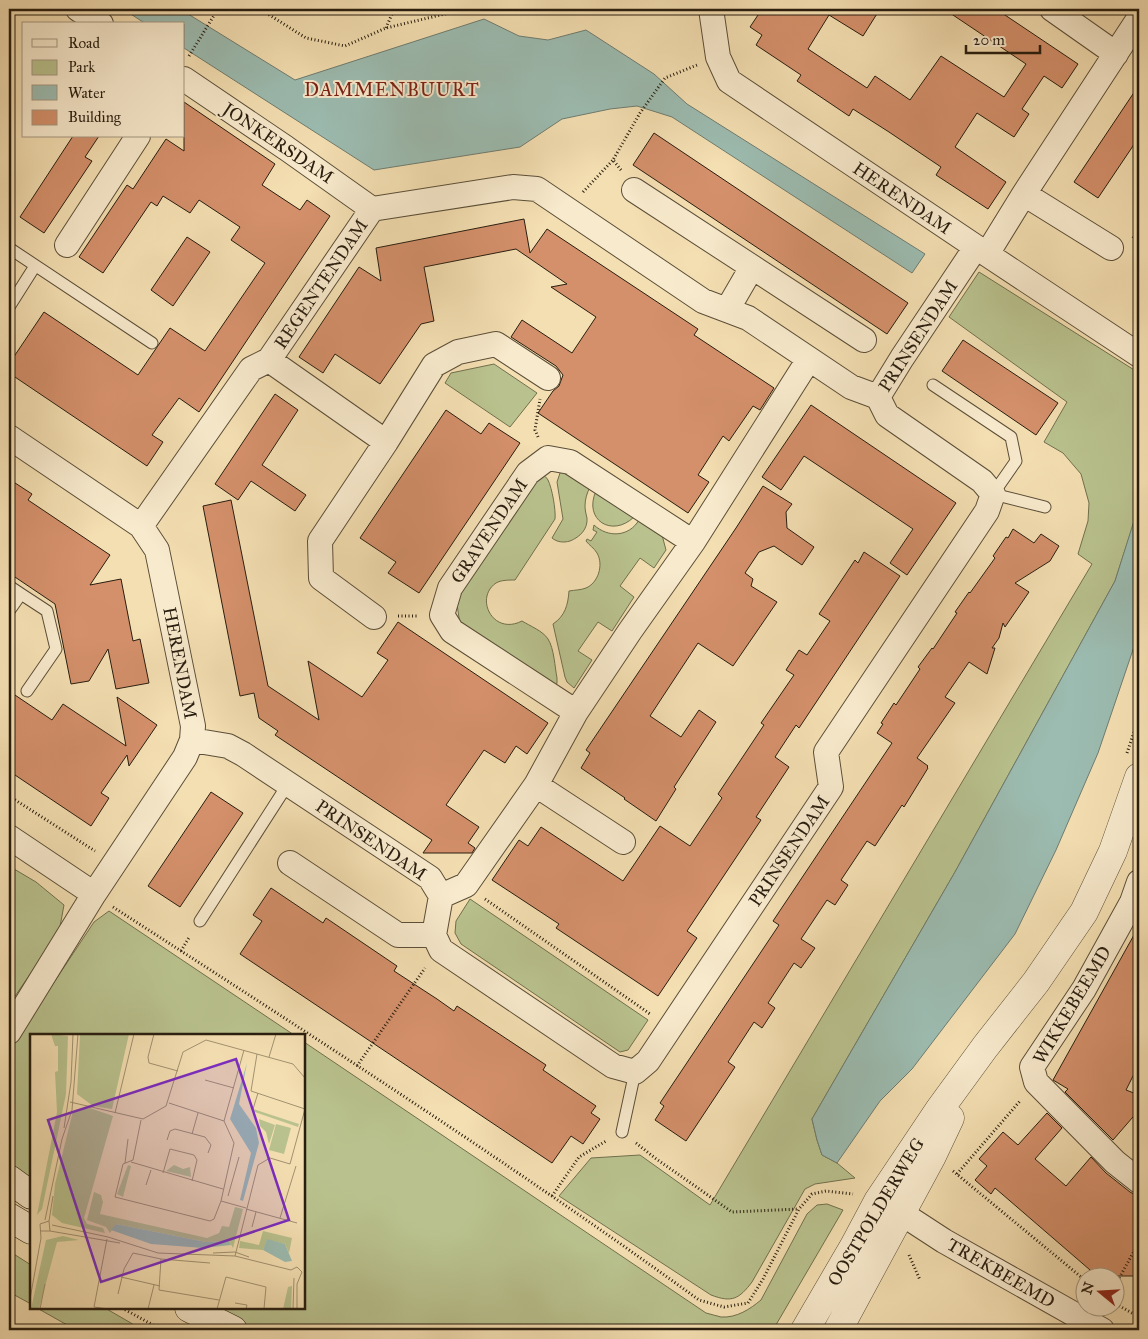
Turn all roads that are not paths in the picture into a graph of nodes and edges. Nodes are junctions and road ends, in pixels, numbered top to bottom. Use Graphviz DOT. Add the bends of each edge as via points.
graph roads {
  1 [pos="78,9"];
  2 [pos="711,9"];
  3 [pos="1052,9"];
  4 [pos="1139,18"];
  5 [pos="97,22"];
  6 [pos="1116,54"];
  7 [pos="185,69"];
  8 [pos="137,138"];
  9 [pos="634,190"];
  10 [pos="1024,194"];
  11 [pos="372,208"];
  12 [pos="67,245"];
  13 [pos="9,248"];
  14 [pos="1110,248"];
  15 [pos="982,251"];
  16 [pos="35,266"];
  17 [pos="752,267"];
  18 [pos="9,307"];
  19 [pos="727,310"];
  20 [pos="864,340"];
  21 [pos="152,343"];
  22 [pos="1139,355"];
  23 [pos="809,359"];
  24 [pos="269,360"];
  25 [pos="548,378"];
  26 [pos="933,385"];
  27 [pos="878,397"];
  28 [pos="9,437"];
  29 [pos="386,442"];
  30 [pos="993,494"];
  31 [pos="1045,507"];
  32 [pos="141,526"];
  33 [pos="693,542"];
  34 [pos="9,586"];
  35 [pos="21,594"];
  36 [pos="9,611"];
  37 [pos="374,617"];
  38 [pos="27,690"];
  39 [pos="576,712"];
  40 [pos="192,740"];
  41 [pos="1139,777"];
  42 [pos="288,784"];
  43 [pos="536,785"];
  44 [pos="9,837"];
  45 [pos="622,842"];
  46 [pos="290,864"];
  47 [pos="94,894"];
  48 [pos="442,896"];
  49 [pos="1137,896"];
  50 [pos="200,921"];
  51 [pos="434,935"];
  52 [pos="9,1032"];
  53 [pos="985,1047"];
  54 [pos="635,1072"];
  55 [pos="622,1132"];
  56 [pos="9,1179"];
  57 [pos="1139,1181"];
  58 [pos="30,1194"];
  59 [pos="880,1203"];
  60 [pos="9,1217"];
  61 [pos="30,1229"];
  62 [pos="191,1309"];
  63 [pos="233,1330"];
  64 [pos="804,1330"];
  65 [pos="838,1330"];
  66 [pos="1102,1330"];
  1 -- 5 [label="street"];
  2 -- 15 [label="street, HERENDAM" via="718,57 729,81"];
  3 -- 6 [label="street"];
  4 -- 6 [label="street, PRINSENDAM"];
  6 -- 10 [label="street, PRINSENDAM"];
  7 -- 11 [label="street, JONKERSDAM" via="286,148"];
  8 -- 12 [label="street"];
  9 -- 17 [label="street"];
  10 -- 14 [label="street"];
  10 -- 15 [label="street, PRINSENDAM"];
  11 -- 19 [label="street, REGENTENDAM" via="514,188 537,189 703,301"];
  11 -- 24 [label="street, REGENTENDAM"];
  13 -- 16 [label="lane"];
  15 -- 22 [label="street, HERENDAM"];
  15 -- 27 [label="street, PRINSENDAM" via="902,358"];
  16 -- 18 [label="lane"];
  16 -- 21 [label="lane"];
  17 -- 19 [label="street"];
  17 -- 20 [label="street"];
  19 -- 23 [label="street, REGENTENDAM" via="748,318"];
  23 -- 27 [label="street, REGENTENDAM" via="851,387"];
  23 -- 33 [label="street"];
  24 -- 29 [label="street"];
  24 -- 32 [label="street, REGENTENDAM" via="250,369"];
  25 -- 29 [label="street" via="496,344 458,352 434,365"];
  26 -- 30 [label="lane, PRINSENDAM" via="1011,437 1016,461"];
  27 -- 30 [label="street, PRINSENDAM" via="887,415 982,481"];
  28 -- 32 [label="street, HERENDAM"];
  29 -- 37 [label="street" via="320,541 321,578"];
  30 -- 31 [label="lane"];
  30 -- 54 [label="street, PRINSENDAM" via="987,511 826,752 832,787 648,1061"];
  32 -- 40 [label="street, HERENDAM" via="157,550 192,726"];
  33 -- 39 [label="street"];
  33 -- 39 [label="street, GRAVENDAM" via="570,462 548,458 528,472 450,588 442,615 452,631"];
  34 -- 35 [label="lane"];
  35 -- 36 [label="lane"];
  35 -- 38 [label="lane" via="47,611 56,648"];
  39 -- 43 [label="street"];
  40 -- 42 [label="street, PRINSENDAM" via="228,746"];
  40 -- 47 [label="street, HERENDAM" via="185,757"];
  41 -- 53 [label="street, OOSTPOLDERWEG" via="1113,851 1084,912 1036,982"];
  42 -- 48 [label="street, PRINSENDAM" via="430,878"];
  42 -- 50 [label="lane"];
  43 -- 45 [label="street"];
  43 -- 48 [label="street" via="466,885"];
  44 -- 47 [label="street"];
  46 -- 51 [label="street" via="398,935"];
  47 -- 52 [label="street, HERENDAM"];
  48 -- 51 [label="street, PRINSENDAM"];
  49 -- 57 [label="street, WIKKEBEEMD" via="1084,989 1032,1067 1036,1082 1114,1162"];
  51 -- 54 [label="street" via="441,950 613,1066"];
  53 -- 59 [label="street, OOSTPOLDERWEG" via="938,1110"];
  53 -- 59 [label="street, OOSTPOLDERWEG" via="932,1156"];
  54 -- 55 [label="lane"];
  56 -- 58 [label="street"];
  59 -- 64 [label="street, OOSTPOLDERWEG"];
  59 -- 65 [label="street, OOSTPOLDERWEG" via="876,1258"];
  59 -- 66 [label="street, TREKBEEMD"];
  60 -- 61 [label="street"];
  62 -- 63 [label="street"];
}
